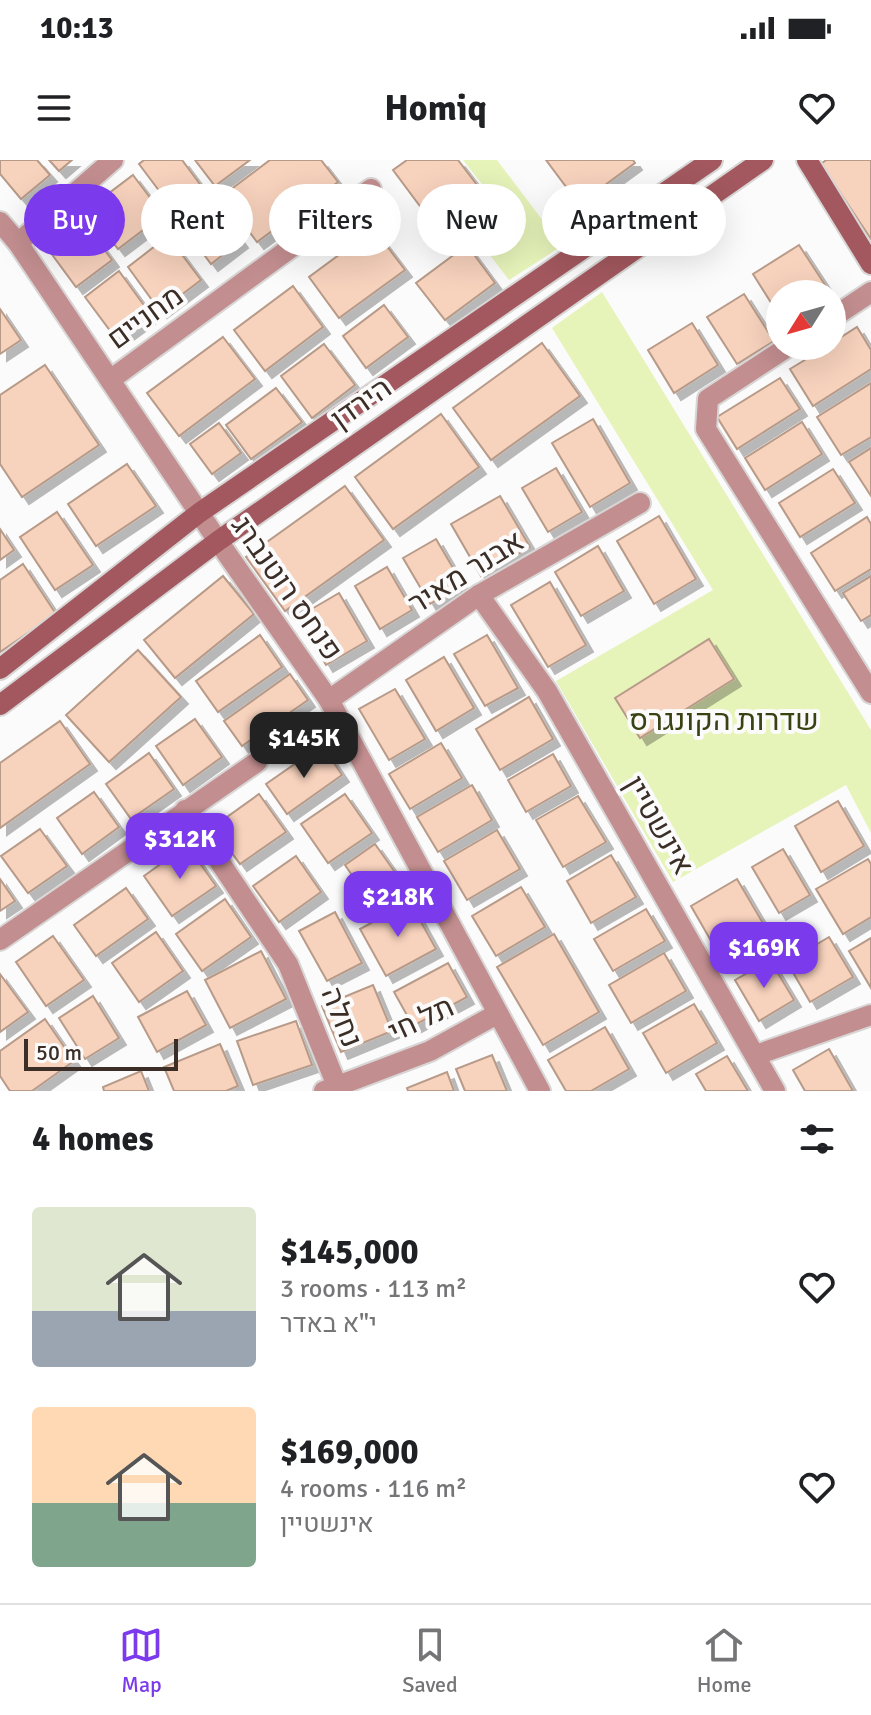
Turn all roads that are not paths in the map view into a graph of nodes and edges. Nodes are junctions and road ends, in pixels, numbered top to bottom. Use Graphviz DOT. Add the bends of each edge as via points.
graph roads {
  1 [pos="113,160"];
  2 [pos="712,160"];
  3 [pos="763,160"];
  4 [pos="807,160"];
  5 [pos="0,222"];
  6 [pos="18,243"];
  7 [pos="279,256"];
  8 [pos="871,264"];
  9 [pos="871,292"];
  10 [pos="846,309"];
  11 [pos="768,360"];
  12 [pos="110,380"];
  13 [pos="640,503"];
  14 [pos="199,513"];
  15 [pos="218,541"];
  16 [pos="479,595"];
  17 [pos="0,669"];
  18 [pos="871,693"];
  19 [pos="329,700"];
  20 [pos="0,705"];
  21 [pos="257,762"];
  22 [pos="185,810"];
  23 [pos="0,940"];
  24 [pos="497,1014"];
  25 [pos="871,1015"];
  26 [pos="756,1055"];
  27 [pos="331,1089"];
  28 [pos="540,1091"];
  29 [pos="775,1091"];
  1 -- 6 [label="street"];
  2 -- 14 [label="street, הירדן"];
  3 -- 15 [label="street, הירדן"];
  4 -- 8 [label="street"];
  5 -- 6 [label="street, פנחס רוטנברג"];
  6 -- 12 [label="street, פנחס רוטנברג"];
  7 -- 12 [label="street, מחניים"];
  9 -- 10 [label="street"];
  11 -- 18 [label="street" via="708,399 706,429"];
  12 -- 14 [label="street, פנחס רוטנברג"];
  13 -- 16 [label="street, אבנר מאיר"];
  14 -- 15 [label="street, פנחס רוטנברג"];
  14 -- 17 [label="street, הירדן"];
  15 -- 19 [label="street, פנחס רוטנברג"];
  15 -- 20 [label="street, הירדן"];
  16 -- 19 [label="street, אבנר מאיר"];
  16 -- 26 [label="street, אינשטיין" via="547,691"];
  19 -- 24 [label="street, פנחס רוטנברג"];
  21 -- 22 [label="street"];
  22 -- 23 [label="street"];
  22 -- 27 [label="street, נחלה" via="288,964"];
  24 -- 27 [label="street, תל חי" via="430,1051"];
  24 -- 28 [label="street, פנחס רוטנברג"];
  25 -- 26 [label="street"];
  26 -- 29 [label="street, אינשטיין"];
}
